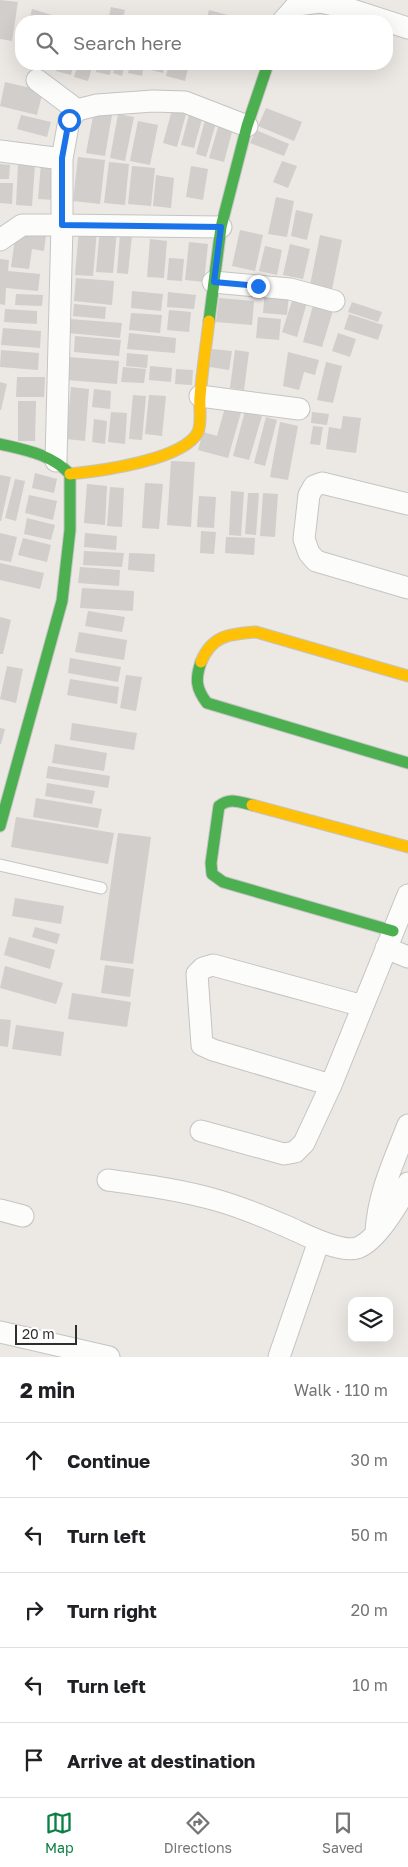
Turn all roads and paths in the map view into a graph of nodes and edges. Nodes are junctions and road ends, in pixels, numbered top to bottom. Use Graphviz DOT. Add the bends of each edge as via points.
graph roads {
  1 [pos="288,15"];
  2 [pos="367,15"];
  3 [pos="393,23"];
  4 [pos="408,28"];
  5 [pos="266,70"];
  6 [pos="37,80"];
  7 [pos="77,110"];
  8 [pos="247,126"];
  9 [pos="0,151"];
  10 [pos="62,158"];
  11 [pos="62,225"];
  12 [pos="221,227"];
  13 [pos="0,240"];
  14 [pos="214,282"];
  15 [pos="334,301"];
  16 [pos="200,396"];
  17 [pos="299,409"];
  18 [pos="0,444"];
  19 [pos="63,467"];
  20 [pos="408,504"];
  21 [pos="408,588"];
  22 [pos="408,676"];
  23 [pos="408,763"];
  24 [pos="0,826"];
  25 [pos="408,847"];
  26 [pos="0,865"];
  27 [pos="101,888"];
  28 [pos="408,895"];
  29 [pos="390,939"];
  30 [pos="408,957"];
  31 [pos="363,1006"];
  32 [pos="331,1084"];
  33 [pos="408,1125"];
  34 [pos="201,1131"];
  35 [pos="108,1180"];
  36 [pos="408,1183"];
  37 [pos="0,1210"];
  38 [pos="23,1216"];
  39 [pos="376,1232"];
  40 [pos="319,1241"];
  41 [pos="0,1332"];
  42 [pos="109,1357"];
  43 [pos="279,1357"];
  1 -- 2 [label="street" via="297,5 320,2"];
  3 -- 4 [label="street"];
  5 -- 8 [label="street"];
  6 -- 7 [label="street"];
  7 -- 8 [label="street" via="97,105 185,102"];
  7 -- 10 [label="street" via="69,120"];
  8 -- 12 [label="street"];
  9 -- 10 [label="street"];
  10 -- 11 [label="street"];
  11 -- 12 [label="street"];
  11 -- 13 [label="street" via="22,225"];
  11 -- 19 [label="street"];
  12 -- 14 [label="street"];
  14 -- 15 [label="street" via="290,289"];
  14 -- 16 [label="street"];
  16 -- 17 [label="street"];
  16 -- 19 [label="street" via="199,429 193,440 181,448 147,460 90,472"];
  18 -- 19 [label="street" via="23,449"];
  19 -- 24 [label="street" via="70,530 62,602"];
  20 -- 21 [label="street" via="322,483 314,486 308,495 304,539 316,561"];
  22 -- 23 [label="street" via="256,632 220,638 207,649 198,670 198,691 206,703"];
  25 -- 29 [label="street" via="233,800 219,806 212,874 223,882"];
  26 -- 27 [label="lane"];
  28 -- 29 [label="street"];
  29 -- 30 [label="street"];
  29 -- 31 [label="street"];
  31 -- 32 [label="street"];
  31 -- 32 [label="street" via="214,965 197,974 202,1045"];
  32 -- 34 [label="street" via="304,1143 295,1152 284,1154"];
  33 -- 39 [label="street" via="382,1189"];
  35 -- 40 [label="street" via="216,1200"];
  36 -- 39 [label="street"];
  37 -- 38 [label="street"];
  39 -- 40 [label="street" via="368,1242 356,1248 347,1249"];
  40 -- 43 [label="street"];
  41 -- 42 [label="street"];
}
